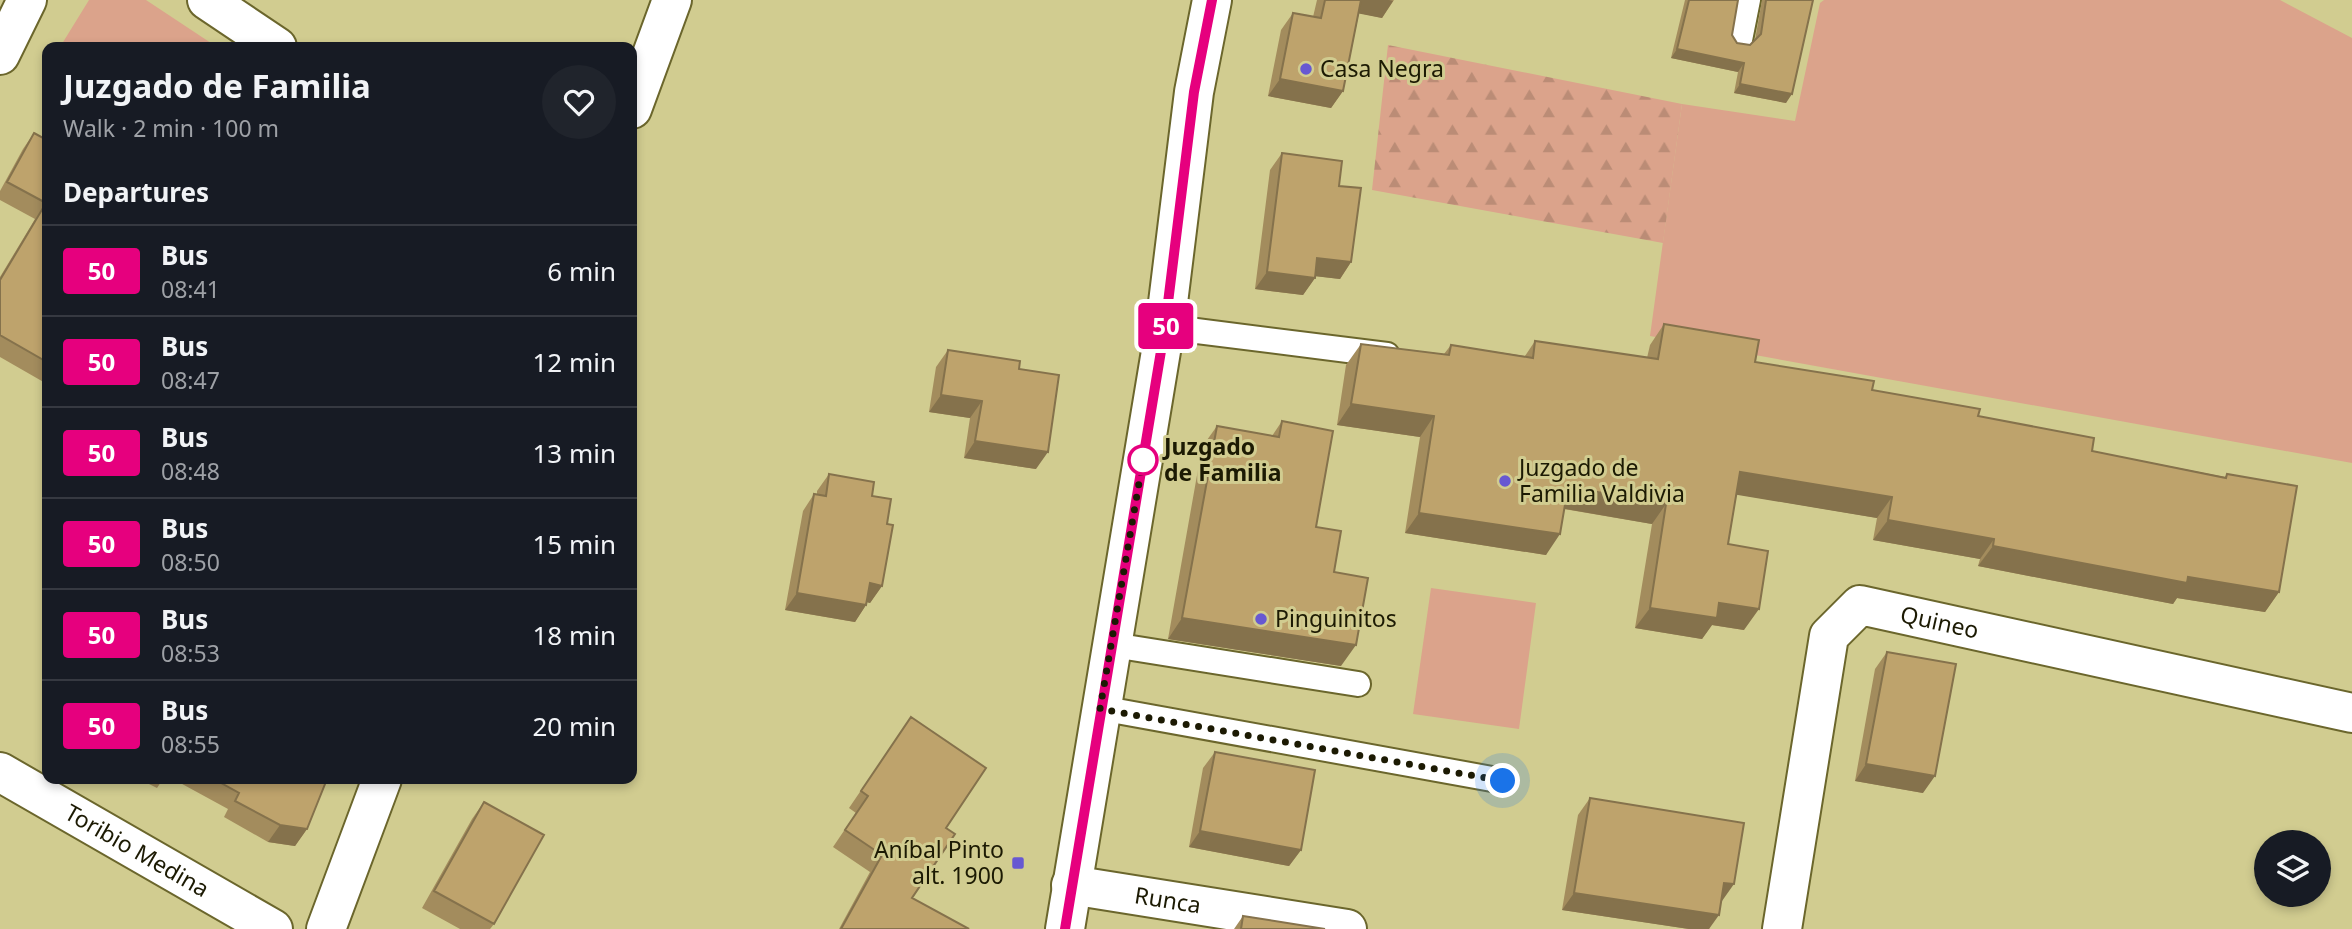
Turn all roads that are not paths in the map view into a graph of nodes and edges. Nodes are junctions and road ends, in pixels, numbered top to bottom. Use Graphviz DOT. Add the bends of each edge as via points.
graph roads {
  1 [pos="27,0"];
  2 [pos="207,0"];
  3 [pos="672,0"];
  4 [pos="1212,0"];
  5 [pos="1748,0"];
  6 [pos="1740,40"];
  7 [pos="270,42"];
  8 [pos="0,55"];
  9 [pos="637,95"];
  10 [pos="1165,327"];
  11 [pos="1406,357"];
  12 [pos="1113,645"];
  13 [pos="1358,684"];
  14 [pos="1100,709"];
  15 [pos="2352,713"];
  16 [pos="0,772"];
  17 [pos="1503,781"];
  18 [pos="380,784"];
  19 [pos="1071,885"];
  20 [pos="273,929"];
  21 [pos="326,929"];
  22 [pos="1065,929"];
  23 [pos="1347,929"];
  24 [pos="1782,929"];
  1 -- 8 [label="street"];
  2 -- 7 [label="street"];
  3 -- 9 [label="street"];
  4 -- 10 [label="street" via="1194,92"];
  5 -- 6 [label="lane"];
  10 -- 11 [label="lane"];
  10 -- 12 [label="street"];
  12 -- 13 [label="lane"];
  12 -- 14 [label="street"];
  14 -- 17 [label="lane"];
  14 -- 19 [label="street"];
  15 -- 24 [label="street, Quineo" via="1860,605 1829,636"];
  16 -- 20 [label="street, Toribio Medina"];
  18 -- 21 [label="street"];
  19 -- 22 [label="street"];
  19 -- 23 [label="street, Runca"];
}
